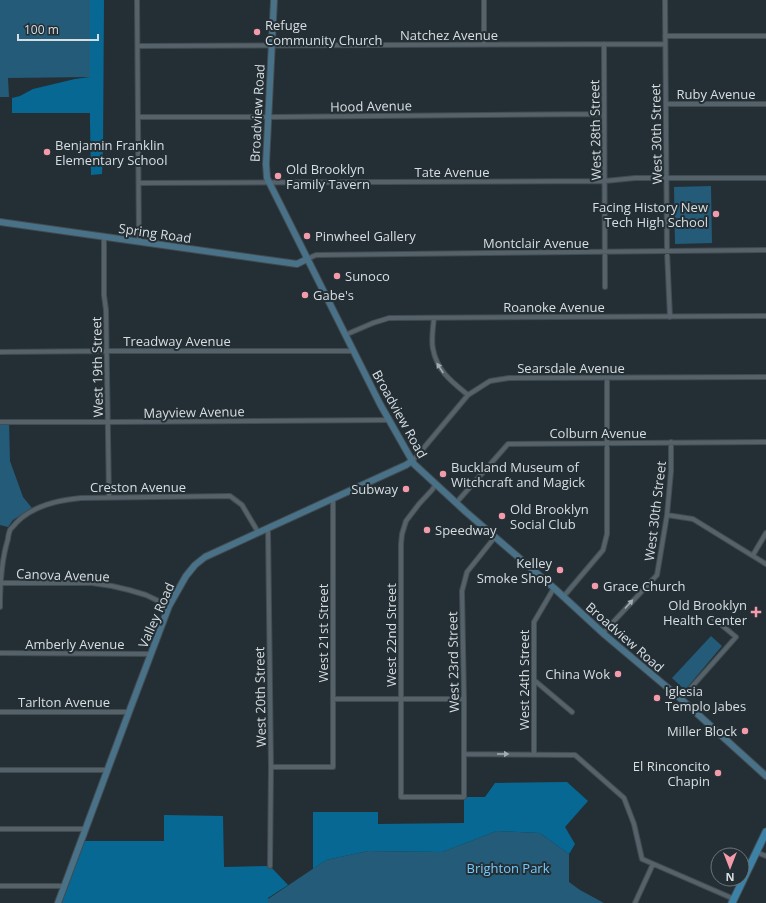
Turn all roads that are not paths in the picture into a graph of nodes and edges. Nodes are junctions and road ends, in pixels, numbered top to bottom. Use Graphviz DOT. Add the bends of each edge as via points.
graph roads {
  1 [pos="137,0"];
  2 [pos="274,0"];
  3 [pos="484,0"];
  4 [pos="665,0"];
  5 [pos="665,36"];
  6 [pos="766,36"];
  7 [pos="484,44"];
  8 [pos="604,44"];
  9 [pos="665,44"];
  10 [pos="138,46"];
  11 [pos="271,46"];
  12 [pos="666,104"];
  13 [pos="766,104"];
  14 [pos="604,114"];
  15 [pos="138,117"];
  16 [pos="268,117"];
  17 [pos="667,178"];
  18 [pos="766,178"];
  19 [pos="606,181"];
  20 [pos="139,183"];
  21 [pos="269,183"];
  22 [pos="0,222"];
  23 [pos="104,237"];
  24 [pos="139,242"];
  25 [pos="766,250"];
  26 [pos="667,251"];
  27 [pos="606,252"];
  28 [pos="307,259"];
  29 [pos="606,287"];
  30 [pos="766,316"];
  31 [pos="670,317"];
  32 [pos="434,318"];
  33 [pos="345,335"];
  34 [pos="106,351"];
  35 [pos="353,351"];
  36 [pos="0,352"];
  37 [pos="766,377"];
  38 [pos="607,378"];
  39 [pos="468,395"];
  40 [pos="389,420"];
  41 [pos="0,422"];
  42 [pos="108,422"];
  43 [pos="607,442"];
  44 [pos="671,442"];
  45 [pos="766,442"];
  46 [pos="412,461"];
  47 [pos="436,484"];
  48 [pos="108,498"];
  49 [pos="334,498"];
  50 [pos="456,503"];
  51 [pos="667,515"];
  52 [pos="268,528"];
  53 [pos="258,532"];
  54 [pos="766,533"];
  55 [pos="495,537"];
  56 [pos="753,555"];
  57 [pos="766,564"];
  58 [pos="0,583"];
  59 [pos="554,588"];
  60 [pos="564,596"];
  61 [pos="170,606"];
  62 [pos="0,607"];
  63 [pos="712,617"];
  64 [pos="603,633"];
  65 [pos="0,653"];
  66 [pos="151,654"];
  67 [pos="534,680"];
  68 [pos="334,699"];
  69 [pos="401,699"];
  70 [pos="464,699"];
  71 [pos="681,699"];
  72 [pos="0,712"];
  73 [pos="129,712"];
  74 [pos="572,712"];
  75 [pos="464,754"];
  76 [pos="534,754"];
  77 [pos="271,767"];
  78 [pos="0,770"];
  79 [pos="107,770"];
  80 [pos="766,776"];
  81 [pos="464,797"];
  82 [pos="0,829"];
  83 [pos="85,829"];
  84 [pos="766,832"];
  85 [pos="756,852"];
  86 [pos="766,856"];
  87 [pos="653,864"];
  88 [pos="270,866"];
  89 [pos="0,886"];
  90 [pos="64,886"];
  91 [pos="733,901"];
  92 [pos="58,903"];
  93 [pos="635,903"];
  1 -- 10 [label="street"];
  2 -- 11 [label="main road, Broadview Road"];
  3 -- 7 [label="street"];
  4 -- 5 [label="street, West 30th Street"];
  5 -- 6 [label="street"];
  5 -- 9 [label="street, West 30th Street"];
  7 -- 8 [label="street, Natchez Avenue"];
  7 -- 11 [label="street, Natchez Avenue"];
  8 -- 9 [label="street, Natchez Avenue"];
  8 -- 14 [label="street, West 28th Street"];
  9 -- 12 [label="street, West 30th Street"];
  10 -- 11 [label="street, Natchez Avenue"];
  10 -- 15 [label="street"];
  11 -- 16 [label="main road, Broadview Road"];
  12 -- 13 [label="street, Ruby Avenue"];
  12 -- 17 [label="street, West 30th Street"];
  14 -- 16 [label="street, Hood Avenue"];
  14 -- 19 [label="street, West 28th Street"];
  15 -- 16 [label="street, Hood Avenue"];
  15 -- 20 [label="street"];
  16 -- 21 [label="main road, Broadview Road" via="266,174"];
  17 -- 18 [label="street, Tate Avenue"];
  17 -- 19 [label="street, Tate Avenue"];
  17 -- 26 [label="street, West 30th Street"];
  19 -- 21 [label="street, Tate Avenue"];
  19 -- 27 [label="street, West 28th Street"];
  20 -- 21 [label="street, Tate Avenue"];
  20 -- 24 [label="street"];
  21 -- 28 [label="main road, Broadview Road"];
  22 -- 23 [label="main road, Spring Road"];
  23 -- 24 [label="main road, Spring Road"];
  23 -- 34 [label="street, West 19th Street"];
  24 -- 28 [label="main road, Spring Road" via="297,264"];
  25 -- 26 [label="street, Montclair Avenue"];
  26 -- 27 [label="street, Montclair Avenue"];
  26 -- 31 [label="street, West 30th Street"];
  27 -- 28 [label="street, Montclair Avenue" via="316,255"];
  27 -- 29 [label="street, West 28th Street"];
  28 -- 33 [label="main road, Broadview Road"];
  30 -- 31 [label="street, Roanoke Avenue"];
  31 -- 32 [label="street, Roanoke Avenue"];
  32 -- 33 [label="street, Roanoke Avenue" via="389,318"];
  39 -- 32 [label="street, one-way" via="442,372 436,362 432,348"];
  33 -- 35 [label="main road, Broadview Road"];
  34 -- 35 [label="street, Treadway Avenue"];
  34 -- 36 [label="street, Treadway Avenue"];
  34 -- 42 [label="street, West 19th Street"];
  35 -- 40 [label="main road, Broadview Road"];
  37 -- 38 [label="street, Searsdale Avenue"];
  38 -- 39 [label="street, Searsdale Avenue" via="509,378 490,381"];
  38 -- 43 [label="street"];
  39 -- 46 [label="street, Searsdale Avenue"];
  40 -- 42 [label="street, Mayview Avenue"];
  40 -- 46 [label="main road, Broadview Road"];
  41 -- 42 [label="street, Mayview Avenue"];
  42 -- 48 [label="street, West 19th Street"];
  43 -- 44 [label="street, Colburn Avenue"];
  43 -- 50 [label="street, Colburn Avenue" via="508,444"];
  43 -- 60 [label="street" via="605,544 603,550"];
  44 -- 45 [label="street, Colburn Avenue"];
  44 -- 51 [label="street, West 30th Street"];
  46 -- 47 [label="main road, Broadview Road"];
  46 -- 49 [label="main road, Valley Road"];
  47 -- 50 [label="main road, Broadview Road"];
  47 -- 69 [label="street, West 22nd Street" via="406,521 402,534"];
  48 -- 53 [label="street, Creston Avenue" via="230,496 242,505"];
  48 -- 58 [label="street, Creston Avenue" via="66,500 37,509 22,517 10,530"];
  49 -- 52 [label="main road, Valley Road"];
  49 -- 68 [label="street, West 21st Street"];
  50 -- 55 [label="main road, Broadview Road"];
  51 -- 56 [label="street" via="693,519"];
  64 -- 51 [label="street, West 30th Street, one-way" via="657,575"];
  52 -- 53 [label="main road, Valley Road"];
  52 -- 77 [label="street, West 20th Street"];
  53 -- 61 [label="main road, Valley Road" via="205,557 195,565"];
  54 -- 56 [label="street"];
  55 -- 59 [label="main road, Broadview Road"];
  55 -- 70 [label="street, West 23rd Street" via="467,572 462,591"];
  56 -- 57 [label="street"];
  58 -- 61 [label="street, Canova Avenue" via="92,583 146,595"];
  58 -- 62 [label="street"];
  59 -- 60 [label="main road, Broadview Road"];
  59 -- 67 [label="street, West 24th Street" via="534,622"];
  60 -- 64 [label="main road, Broadview Road"];
  61 -- 66 [label="main road, Valley Road"];
  63 -- 71 [label="street" via="736,637"];
  64 -- 71 [label="main road, Broadview Road"];
  65 -- 66 [label="street, Amberly Avenue"];
  66 -- 73 [label="main road, Valley Road"];
  67 -- 74 [label="street"];
  67 -- 76 [label="street, West 24th Street"];
  68 -- 69 [label="street"];
  68 -- 77 [label="street, West 21st Street" via="333,767"];
  69 -- 70 [label="street"];
  69 -- 81 [label="street, West 22nd Street" via="401,797"];
  70 -- 75 [label="street, West 23rd Street"];
  71 -- 80 [label="main road, Broadview Road"];
  72 -- 73 [label="street, Tarlton Avenue"];
  73 -- 79 [label="main road, Valley Road"];
  75 -- 76 [label="street, one-way"];
  75 -- 81 [label="street, West 23rd Street"];
  76 -- 87 [label="street" via="575,755 624,798 634,824 642,860"];
  77 -- 88 [label="street, West 20th Street"];
  78 -- 79 [label="street"];
  79 -- 83 [label="main road, Valley Road"];
  82 -- 83 [label="street"];
  83 -- 90 [label="main road, Valley Road"];
  84 -- 85 [label="main road"];
  85 -- 86 [label="street"];
  85 -- 91 [label="main road"];
  87 -- 91 [label="street"];
  87 -- 93 [label="street"];
  89 -- 90 [label="street"];
  90 -- 92 [label="main road, Valley Road"];
}
